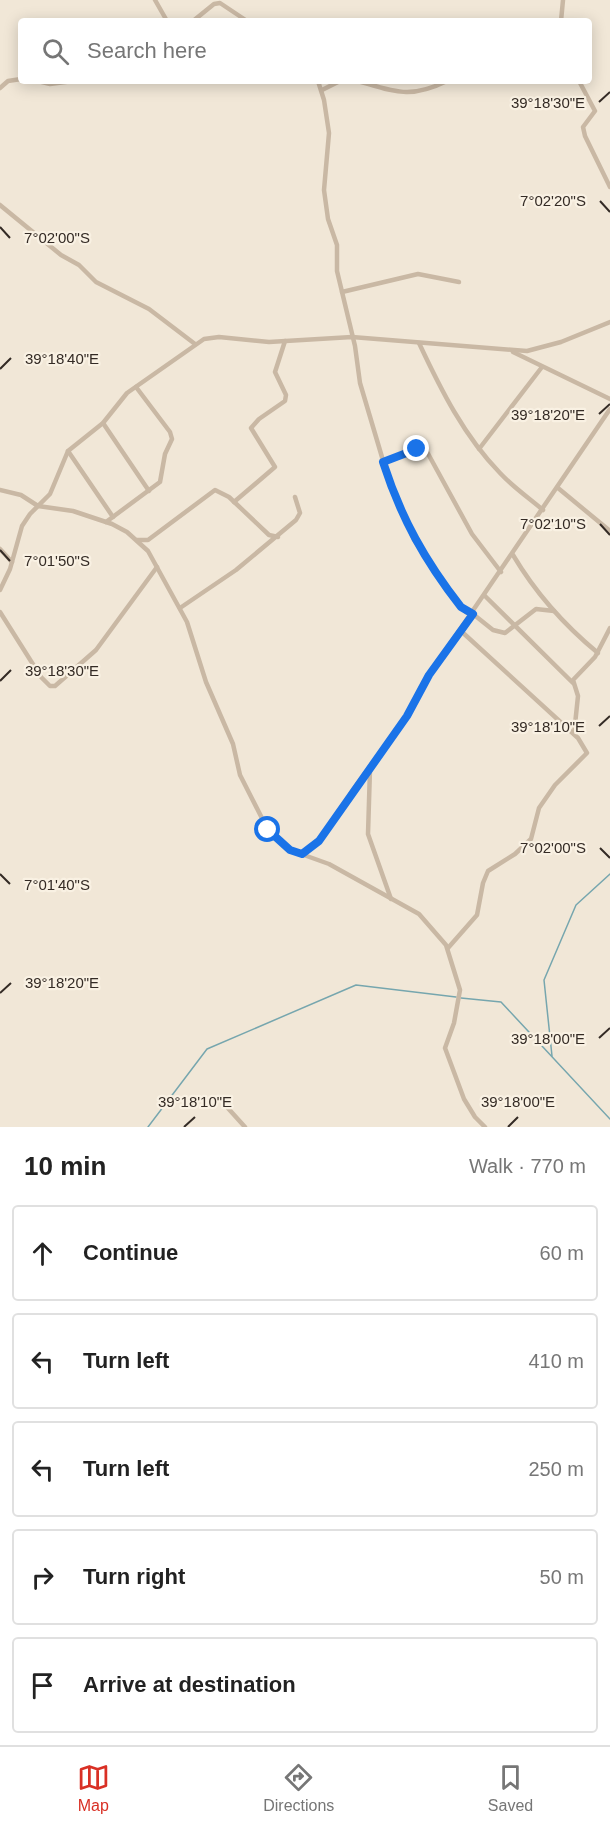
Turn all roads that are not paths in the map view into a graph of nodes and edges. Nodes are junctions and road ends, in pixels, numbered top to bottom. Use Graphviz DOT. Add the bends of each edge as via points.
graph roads {
  1 [pos="155,0"];
  2 [pos="563,0"];
  3 [pos="221,2"];
  4 [pos="165,18"];
  5 [pos="197,18"];
  6 [pos="243,18"];
  7 [pos="561,18"];
  8 [pos="18,79"];
  9 [pos="319,84"];
  10 [pos="334,84"];
  11 [pos="368,84"];
  12 [pos="440,84"];
  13 [pos="581,84"];
  14 [pos="0,88"];
  15 [pos="322,90"];
  16 [pos="610,186"];
  17 [pos="0,205"];
  18 [pos="459,282"];
  19 [pos="342,292"];
  20 [pos="610,322"];
  21 [pos="352,337"];
  22 [pos="285,341"];
  23 [pos="419,343"];
  24 [pos="195,344"];
  25 [pos="507,350"];
  26 [pos="543,367"];
  27 [pos="136,387"];
  28 [pos="610,399"];
  29 [pos="610,409"];
  30 [pos="103,423"];
  31 [pos="479,448"];
  32 [pos="68,451"];
  33 [pos="383,462"];
  34 [pos="558,488"];
  35 [pos="0,490"];
  36 [pos="149,491"];
  37 [pos="295,496"];
  38 [pos="234,502"];
  39 [pos="38,507"];
  40 [pos="543,510"];
  41 [pos="113,517"];
  42 [pos="106,522"];
  43 [pos="610,531"];
  44 [pos="278,537"];
  45 [pos="137,540"];
  46 [pos="0,549"];
  47 [pos="513,555"];
  48 [pos="12,562"];
  49 [pos="158,567"];
  50 [pos="501,572"];
  51 [pos="0,589"];
  52 [pos="485,596"];
  53 [pos="180,608"];
  54 [pos="554,611"];
  55 [pos="0,612"];
  56 [pos="473,614"];
  57 [pos="516,626"];
  58 [pos="610,628"];
  59 [pos="461,631"];
  60 [pos="598,653"];
  61 [pos="573,683"];
  62 [pos="574,735"];
  63 [pos="370,767"];
  64 [pos="302,854"];
  65 [pos="391,899"];
  66 [pos="448,948"];
  67 [pos="226,1106"];
  68 [pos="245,1127"];
  69 [pos="485,1127"];
  1 -- 4 [label="street"];
  2 -- 7 [label="street"];
  3 -- 5 [label="street"];
  3 -- 6 [label="street"];
  8 -- 14 [label="street"];
  9 -- 15 [label="street"];
  10 -- 15 [label="street"];
  11 -- 12 [label="street" via="416,94"];
  13 -- 16 [label="street" via="595,111 584,127 585,136"];
  15 -- 19 [label="street" via="329,137 324,190 337,245 336,265"];
  17 -- 24 [label="street" via="96,282 149,309"];
  18 -- 19 [label="street" via="418,274"];
  19 -- 21 [label="street"];
  20 -- 25 [label="street" via="538,348"];
  21 -- 22 [label="street"];
  21 -- 23 [label="street"];
  21 -- 33 [label="street" via="360,383"];
  22 -- 24 [label="street" via="219,337"];
  22 -- 38 [label="street" via="275,372 285,401 251,428 275,467"];
  23 -- 25 [label="street"];
  23 -- 31 [label="street" via="441,391"];
  24 -- 27 [label="street"];
  25 -- 26 [label="street"];
  26 -- 28 [label="street"];
  26 -- 31 [label="street"];
  27 -- 30 [label="street"];
  27 -- 36 [label="street" via="172,437 162,478"];
  29 -- 34 [label="street"];
  30 -- 32 [label="street"];
  30 -- 36 [label="street"];
  31 -- 40 [label="street" via="503,476"];
  32 -- 39 [label="street" via="50,494"];
  32 -- 41 [label="street"];
  33 -- 50 [label="street" via="421,448 426,450 471,534"];
  33 -- 56 [label="street" via="414,540 461,607"];
  34 -- 40 [label="street"];
  34 -- 43 [label="street"];
  35 -- 39 [label="street" via="21,495"];
  36 -- 41 [label="street"];
  37 -- 44 [label="street" via="299,516"];
  38 -- 44 [label="street" via="269,535"];
  38 -- 45 [label="street" via="221,491 212,491 148,540"];
  39 -- 42 [label="street" via="73,511"];
  39 -- 48 [label="street" via="22,526"];
  40 -- 47 [label="street"];
  41 -- 42 [label="street"];
  42 -- 45 [label="street"];
  44 -- 53 [label="street"];
  45 -- 49 [label="street"];
  46 -- 48 [label="street"];
  47 -- 50 [label="street"];
  47 -- 54 [label="street"];
  48 -- 51 [label="street"];
  49 -- 53 [label="street"];
  49 -- 55 [label="street" via="96,650 55,687 41,676"];
  50 -- 52 [label="street"];
  52 -- 56 [label="street"];
  52 -- 57 [label="street"];
  53 -- 64 [label="street" via="233,744 240,775 263,822 279,842"];
  54 -- 57 [label="street" via="536,609"];
  54 -- 60 [label="street"];
  56 -- 57 [label="street" via="498,634"];
  56 -- 59 [label="street"];
  57 -- 61 [label="street"];
  58 -- 60 [label="street"];
  59 -- 62 [label="street"];
  59 -- 63 [label="street"];
  60 -- 61 [label="street" via="574,677"];
  61 -- 62 [label="street" via="578,701"];
  62 -- 66 [label="street" via="587,753 555,785 539,808 531,839 488,871 477,915"];
  63 -- 64 [label="street" via="330,826"];
  63 -- 65 [label="street" via="368,834"];
  64 -- 65 [label="street" via="353,876"];
  65 -- 66 [label="street" via="426,920"];
  66 -- 69 [label="street" via="460,990 445,1048 464,1099"];
  67 -- 68 [label="street"];
}
